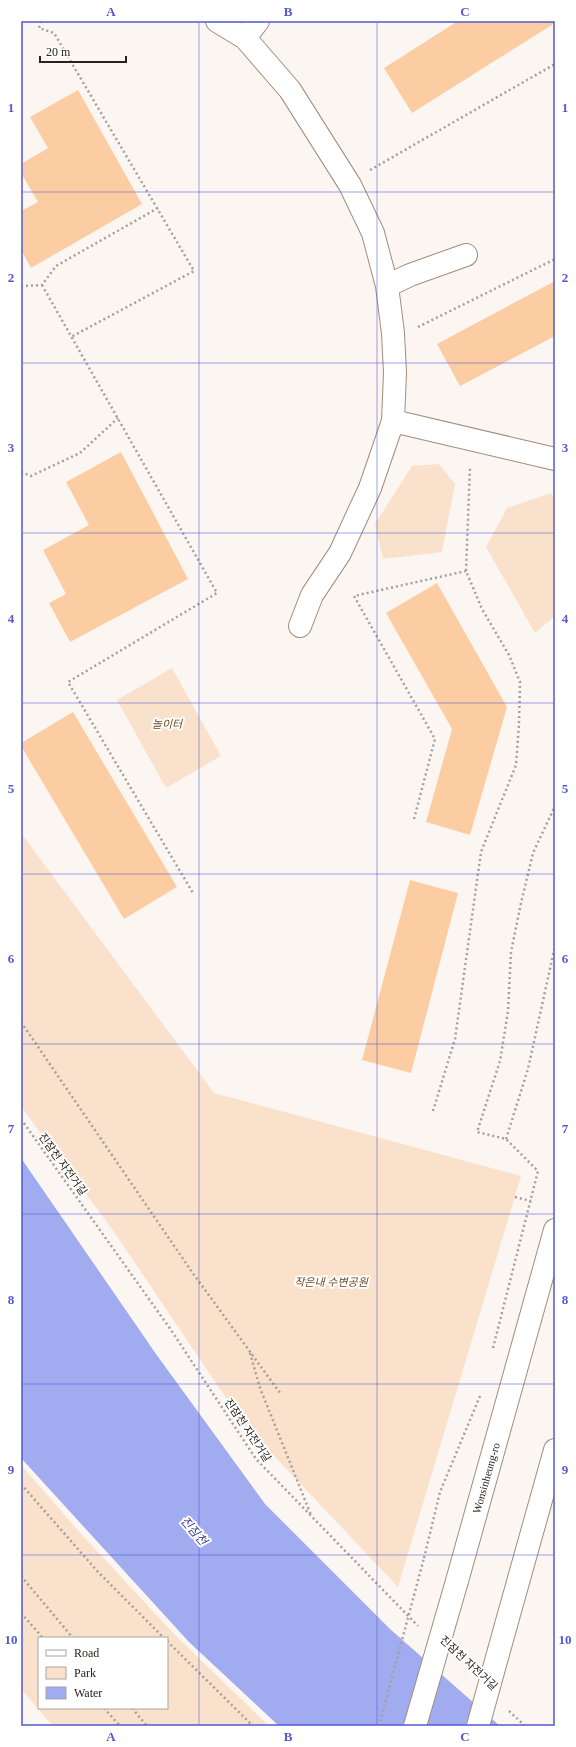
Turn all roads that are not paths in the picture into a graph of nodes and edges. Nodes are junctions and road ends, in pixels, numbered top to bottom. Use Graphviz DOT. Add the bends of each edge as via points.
graph roads {
  1 [pos="217,21"];
  2 [pos="251,30"];
  3 [pos="466,255"];
  4 [pos="387,286"];
  5 [pos="393,421"];
  6 [pos="555,459"];
  7 [pos="300,626"];
  8 [pos="553,1243"];
  9 [pos="555,1450"];
  10 [pos="414,1726"];
  11 [pos="478,1726"];
  1 -- 2 [label="street"];
  2 -- 4 [label="street" via="350,185 373,233"];
  3 -- 4 [label="street"];
  4 -- 5 [label="street" via="394,341"];
  5 -- 6 [label="street"];
  5 -- 7 [label="street" via="370,488 340,553 312,596"];
  8 -- 10 [label="street, Wonsinheung-ro, bridge"];
  9 -- 11 [label="street, bridge"];
}
